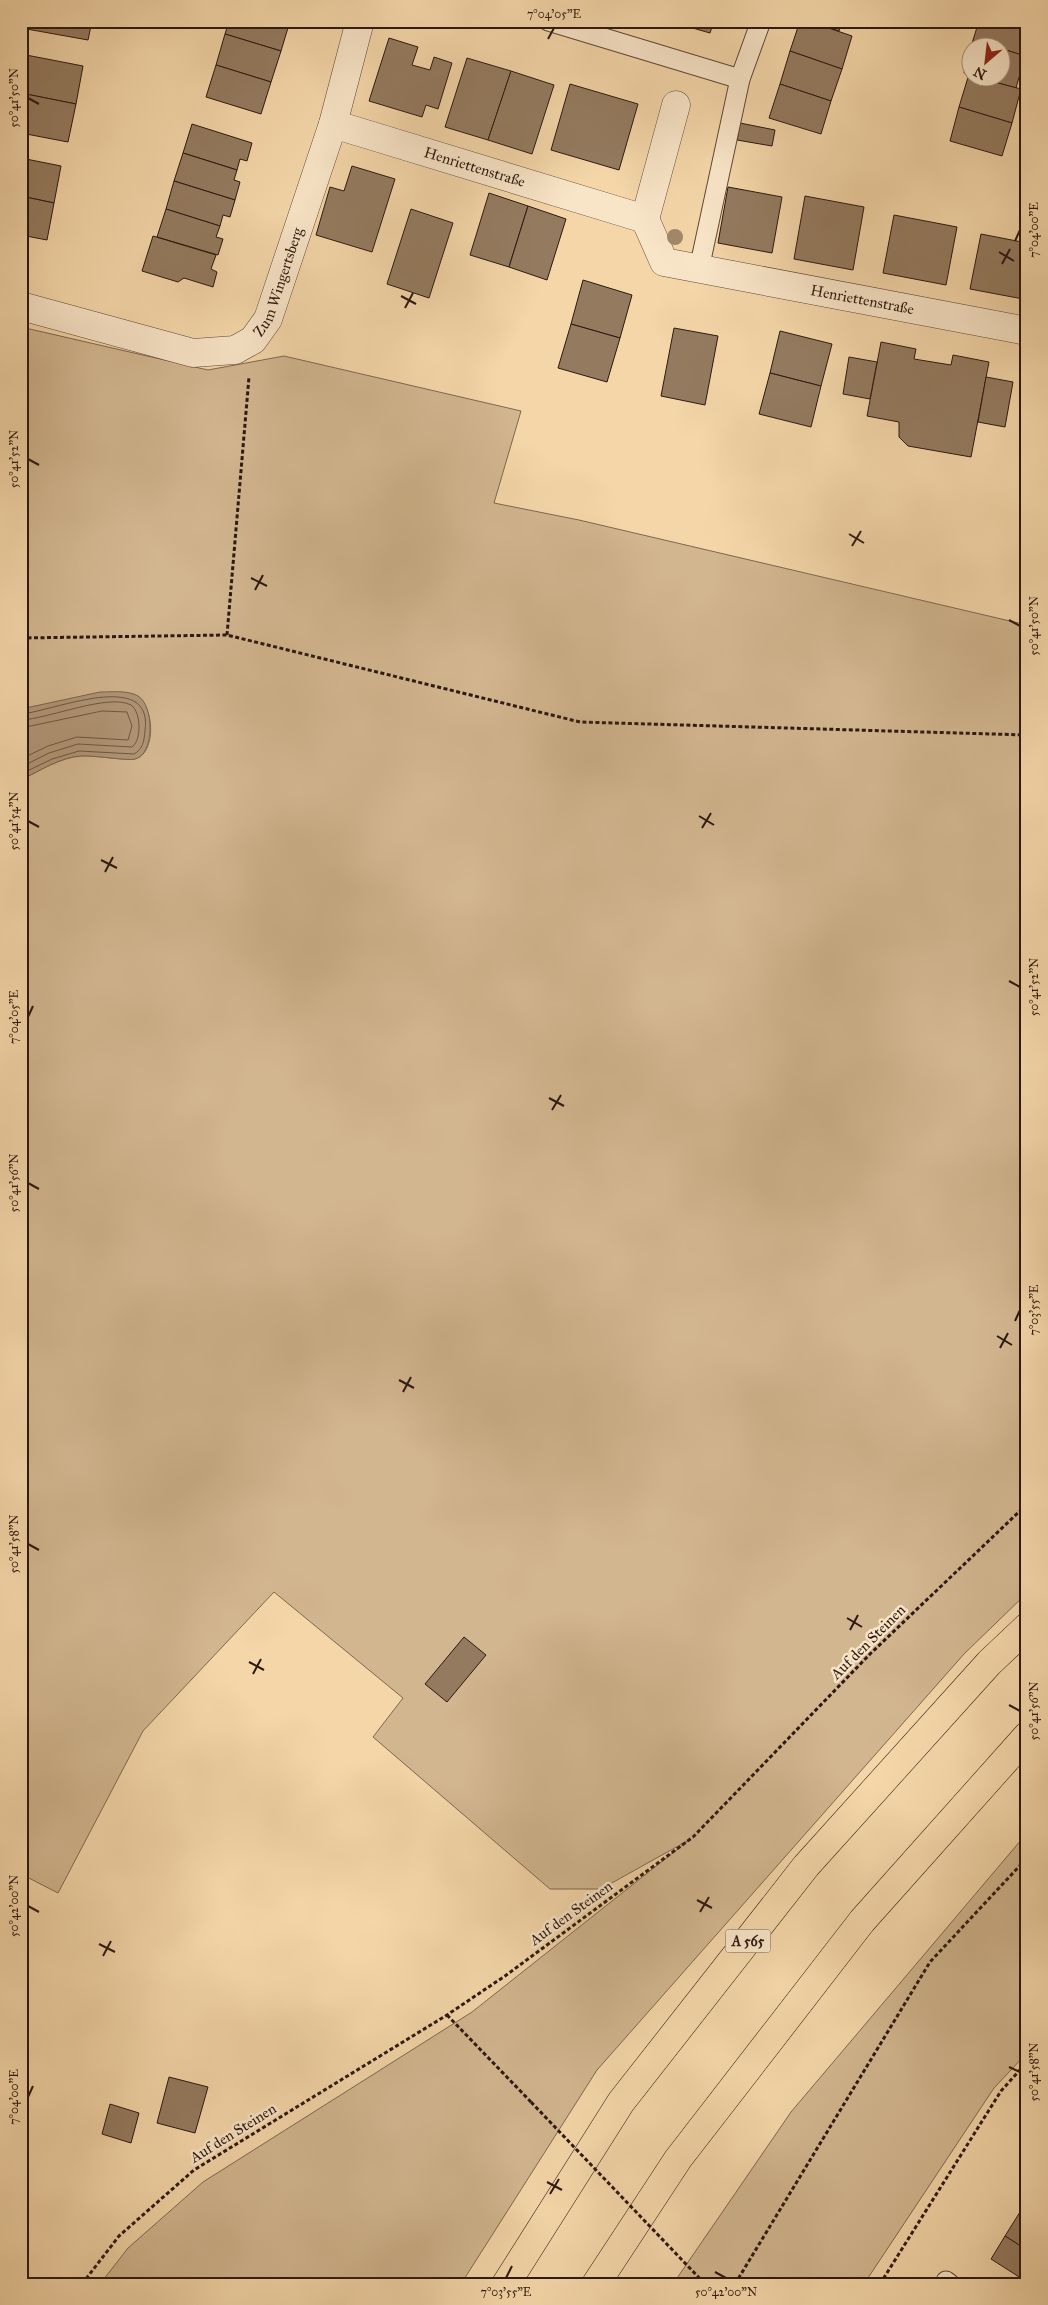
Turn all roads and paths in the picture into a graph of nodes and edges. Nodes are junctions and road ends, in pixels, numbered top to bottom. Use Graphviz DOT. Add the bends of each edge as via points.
graph roads {
  1 [pos="360,21"];
  2 [pos="548,21"];
  3 [pos="761,21"];
  4 [pos="740,79"];
  5 [pos="676,105"];
  6 [pos="333,124"];
  7 [pos="645,219"];
  8 [pos="699,269"];
  9 [pos="21,306"];
  10 [pos="1027,331"];
  11 [pos="252,340"];
  12 [pos="227,635"];
  13 [pos="21,638"];
  14 [pos="1027,735"];
  15 [pos="1027,1500"];
  16 [pos="1027,1628"];
  17 [pos="1027,1736"];
  18 [pos="1027,1858"];
  19 [pos="447,2014"];
  20 [pos="1027,2062"];
  21 [pos="881,2282"];
  22 [pos="82,2284"];
  23 [pos="506,2284"];
  24 [pos="596,2284"];
  25 [pos="705,2284"];
  26 [pos="735,2284"];
  27 [pos="888,2284"];
  28 [pos="945,2284"];
  29 [pos="950,2284"];
  1 -- 6 [label="street, Zum Wingertsberg"];
  2 -- 4 [label="lane"];
  3 -- 4 [label="lane"];
  4 -- 8 [label="lane"];
  5 -- 7 [label="street"];
  6 -- 7 [label="street, Henriettenstraße"];
  6 -- 11 [label="street, Zum Wingertsberg" via="268,319"];
  7 -- 8 [label="street, Henriettenstraße" via="664,262"];
  8 -- 10 [label="street, Henriettenstraße"];
  9 -- 11 [label="street, Zum Wingertsberg" via="193,353 235,350"];
  11 -- 12 [label="path"];
  12 -- 13 [label="path"];
  12 -- 14 [label="path" via="580,722"];
  15 -- 19 [label="path, Auf den Steinen" via="1022,1509 870,1654 693,1837 505,1976"];
  16 -- 23 [label="highway, A 565" via="989,1663 806,1866 622,2102"];
  17 -- 24 [label="highway" via="862,1921 678,2160"];
  18 -- 26 [label="path" via="930,1962"];
  19 -- 22 [label="path, Auf den Steinen" via="194,2170 119,2236"];
  19 -- 25 [label="path, bridge"];
  20 -- 21 [label="path" via="1002,2091"];
  21 -- 27 [label="path"];
  28 -- 29 [label="lane" via="946,2281"];
}
